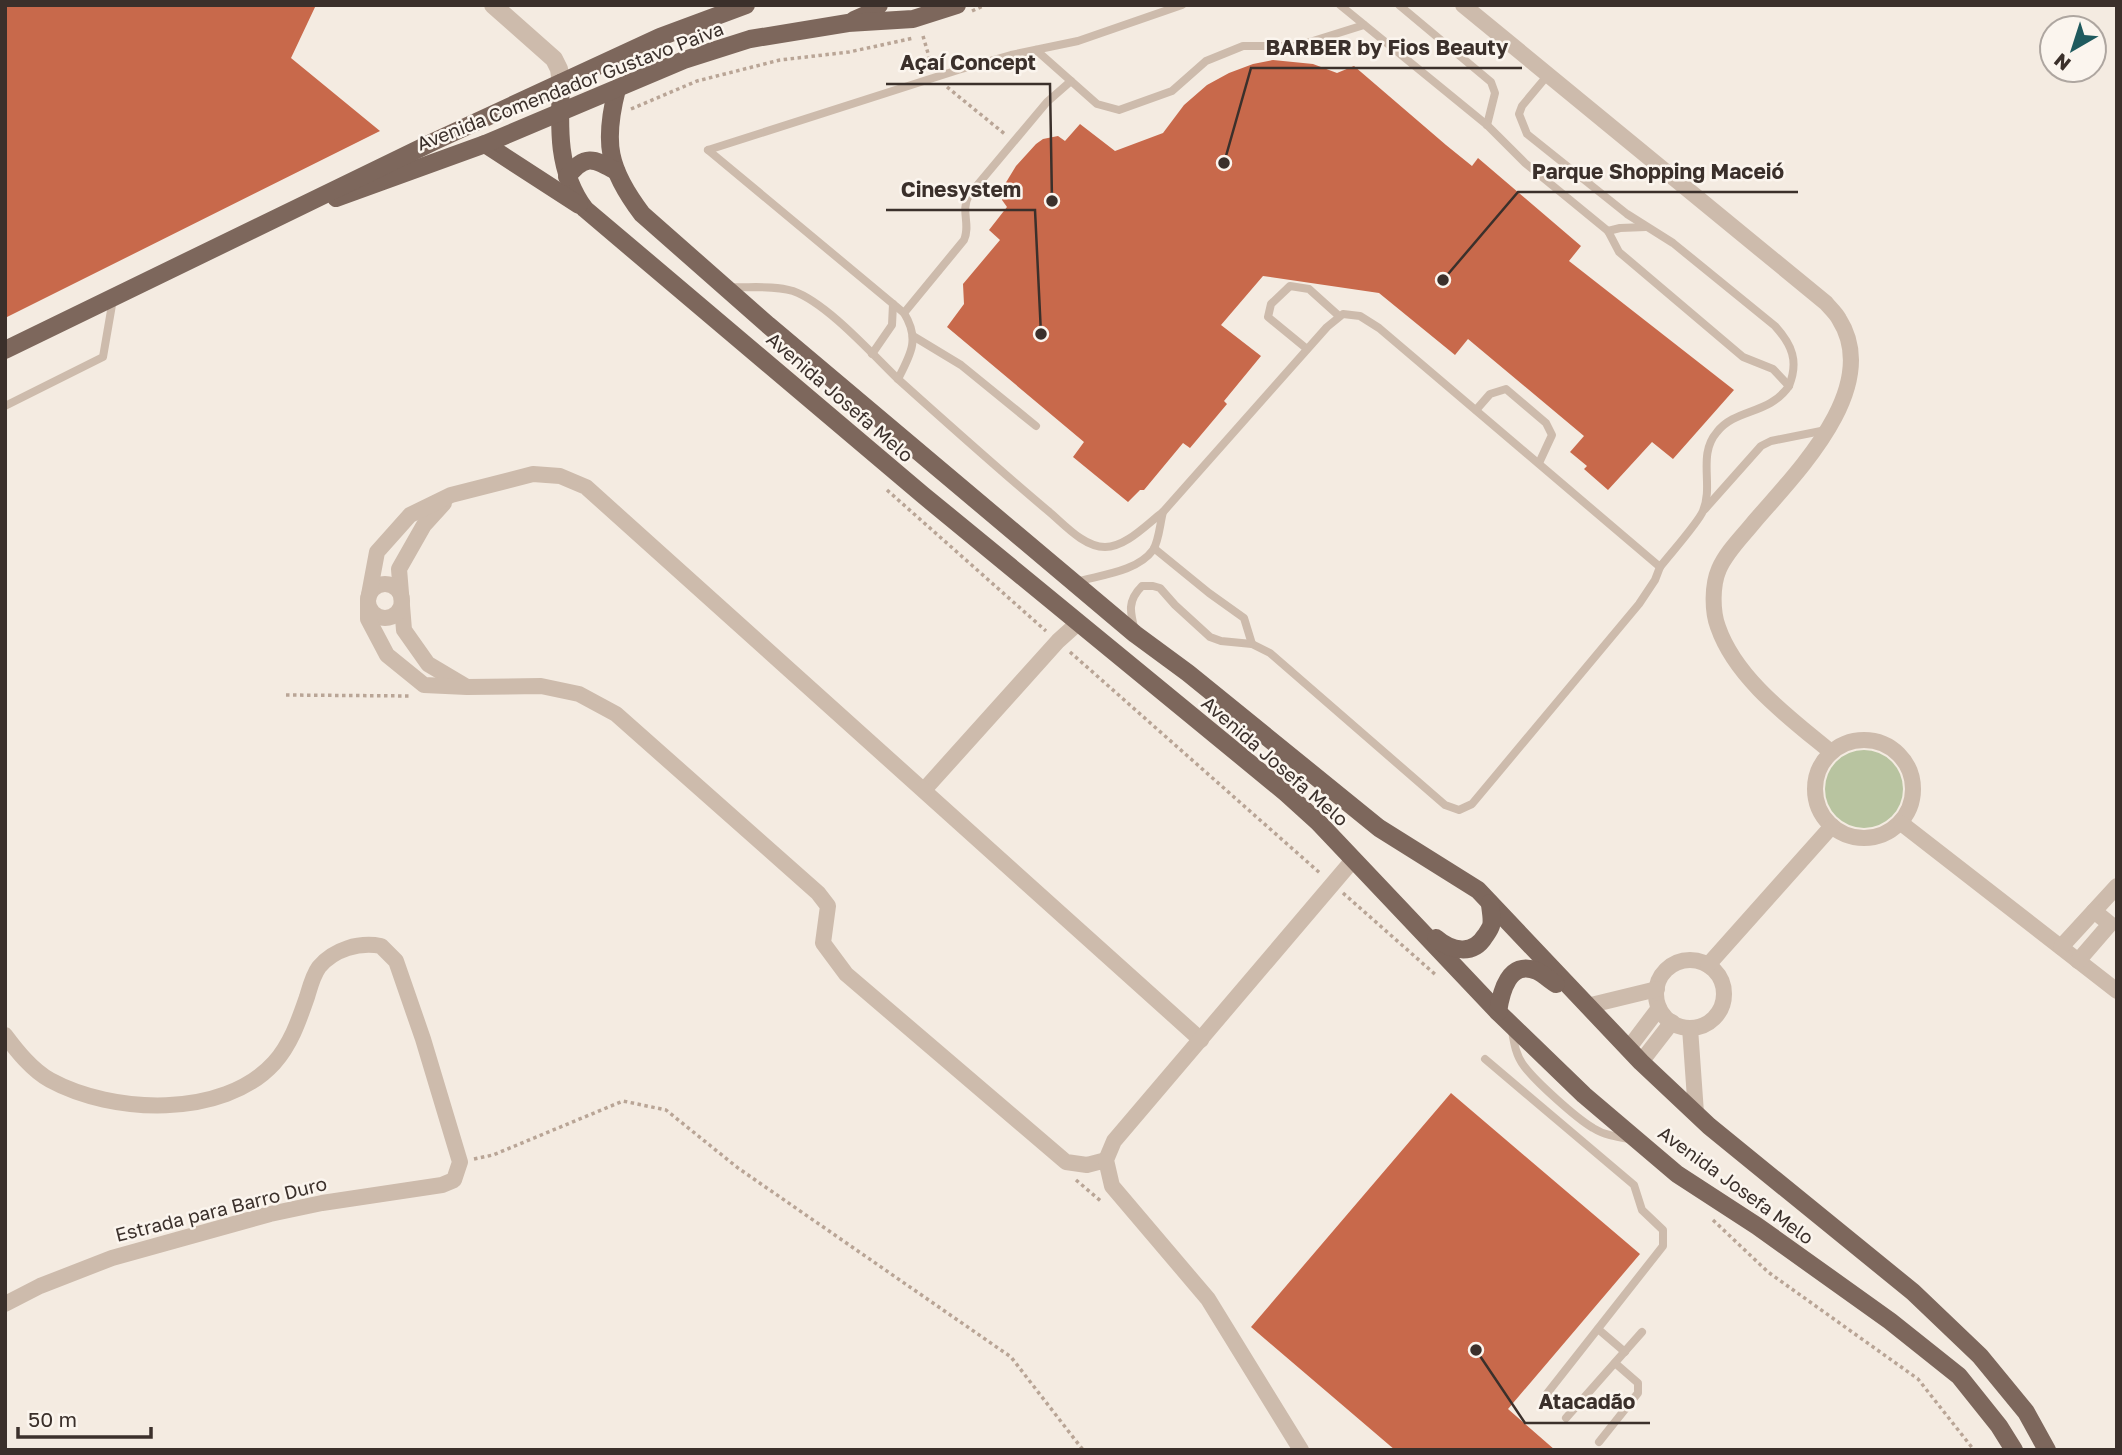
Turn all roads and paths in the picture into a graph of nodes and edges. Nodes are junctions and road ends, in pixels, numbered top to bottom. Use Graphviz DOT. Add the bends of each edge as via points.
graph roads {
  1 [pos="493,5"];
  2 [pos="746,5"];
  3 [pos="879,5"];
  4 [pos="985,5"];
  5 [pos="1182,5"];
  6 [pos="1340,5"];
  7 [pos="1399,5"];
  8 [pos="1463,5"];
  9 [pos="962,9"];
  10 [pos="848,23"];
  11 [pos="1364,25"];
  12 [pos="934,30"];
  13 [pos="923,36"];
  14 [pos="1037,50"];
  15 [pos="1547,76"];
  16 [pos="935,77"];
  17 [pos="1072,81"];
  18 [pos="561,83"];
  19 [pos="617,89"];
  20 [pos="560,114"];
  21 [pos="610,117"];
  22 [pos="1487,125"];
  23 [pos="1013,141"];
  24 [pos="485,144"];
  25 [pos="616,171"];
  26 [pos="567,177"];
  27 [pos="586,209"];
  28 [pos="286,215"];
  29 [pos="1647,227"];
  30 [pos="1608,231"];
  31 [pos="723,286"];
  32 [pos="113,297"];
  33 [pos="893,304"];
  34 [pos="904,313"];
  35 [pos="1339,316"];
  36 [pos="913,337"];
  37 [pos="1307,349"];
  38 [pos="5,351"];
  39 [pos="872,354"];
  40 [pos="898,379"];
  41 [pos="1789,386"];
  42 [pos="5,406"];
  43 [pos="1476,410"];
  44 [pos="1036,426"];
  45 [pos="1829,430"];
  46 [pos="1539,463"];
  47 [pos="883,487"];
  48 [pos="451,495"];
  49 [pos="1703,511"];
  50 [pos="1163,512"];
  51 [pos="1154,548"];
  52 [pos="1660,567"];
  53 [pos="1073,582"];
  54 [pos="402,598"];
  55 [pos="368,600"];
  56 [pos="1079,623"];
  57 [pos="1135,634"];
  58 [pos="1058,641"];
  59 [pos="1252,644"];
  60 [pos="467,687"];
  61 [pos="1831,752"];
  62 [pos="925,790"];
  63 [pos="1901,823"];
  64 [pos="1832,827"];
  65 [pos="1353,860"];
  66 [pos="1333,884"];
  67 [pos="2117,886"];
  68 [pos="1490,903"];
  69 [pos="1398,907"];
  70 [pos="2094,911"];
  71 [pos="2061,947"];
  72 [pos="2078,961"];
  73 [pos="1708,965"];
  74 [pos="1444,981"];
  75 [pos="1657,989"];
  76 [pos="2117,991"];
  77 [pos="1585,1004"];
  78 [pos="1659,1008"];
  79 [pos="1505,1018"];
  80 [pos="1672,1022"];
  81 [pos="1690,1028"];
  82 [pos="5,1035"];
  83 [pos="1200,1040"];
  84 [pos="1634,1055"];
  85 [pos="1485,1059"];
  86 [pos="1562,1101"];
  87 [pos="1550,1114"];
  88 [pos="1696,1114"];
  89 [pos="1638,1141"];
  90 [pos="1105,1160"];
  91 [pos="460,1162"];
  92 [pos="1705,1213"];
  93 [pos="5,1304"];
  94 [pos="1598,1329"];
  95 [pos="1642,1332"];
  96 [pos="1625,1352"];
  97 [pos="1615,1363"];
  98 [pos="1545,1396"];
  99 [pos="1566,1418"];
  100 [pos="1599,1442"];
  101 [pos="1083,1450"];
  102 [pos="1301,1450"];
  103 [pos="1974,1450"];
  104 [pos="2014,1450"];
  105 [pos="2047,1450"];
  1 -- 18 [label="street" via="554,59"];
  2 -- 18 [label="main road, Avenida Comendador Gustavo Paiva" via="660,37"];
  3 -- 10 [label="main road"];
  4 -- 9 [label="path"];
  5 -- 14 [label="lane" via="1078,41"];
  6 -- 11 [label="lane"];
  7 -- 22 [label="lane" via="1491,82 1495,93"];
  8 -- 15 [label="street"];
  9 -- 10 [label="main road, Avenida Comendador Gustavo Paiva" via="913,19"];
  10 -- 19 [label="main road, Avenida Comendador Gustavo Paiva" via="750,39 684,60"];
  11 -- 17 [label="lane" via="1297,46 1242,46 1206,61 1172,91 1119,110 1097,104"];
  11 -- 22 [label="lane"];
  12 -- 13 [label="path"];
  13 -- 16 [label="path"];
  13 -- 21 [label="path" via="849,52 780,60 709,78"];
  14 -- 16 [label="lane"];
  14 -- 17 [label="lane"];
  15 -- 29 [label="lane" via="1519,114 1527,134"];
  15 -- 45 [label="street" via="1833,311 1846,335 1850,366 1844,399"];
  16 -- 23 [label="path"];
  16 -- 33 [label="lane" via="708,150"];
  17 -- 23 [label="lane" via="1057,91"];
  18 -- 20 [label="main road, Avenida Josefa Melo"];
  18 -- 28 [label="main road, Avenida Comendador Gustavo Paiva"];
  19 -- 20 [label="main road, Avenida Comendador Gustavo Paiva"];
  19 -- 21 [label="main road, Avenida Josefa Melo"];
  20 -- 24 [label="main road, Avenida Comendador Gustavo Paiva"];
  20 -- 26 [label="main road, Avenida Josefa Melo"];
  21 -- 25 [label="main road, Avenida Josefa Melo" via="610,151"];
  22 -- 30 [label="lane" via="1525,163"];
  23 -- 34 [label="lane" via="964,203 964,240"];
  24 -- 27 [label="main road"];
  24 -- 28 [label="main road, Avenida Comendador Gustavo Paiva"];
  25 -- 26 [label="main road" via="589,160 575,166"];
  25 -- 31 [label="main road, Avenida Josefa Melo" via="642,214"];
  26 -- 27 [label="main road, Avenida Josefa Melo"];
  27 -- 56 [label="main road, Avenida Josefa Melo"];
  28 -- 32 [label="main road, Avenida Comendador Gustavo Paiva"];
  29 -- 30 [label="lane"];
  29 -- 41 [label="lane" via="1775,326 1795,357"];
  30 -- 41 [label="lane" via="1619,252 1743,357 1773,369"];
  31 -- 39 [label="lane" via="778,289 806,297"];
  31 -- 53 [label="main road, Avenida Josefa Melo"];
  32 -- 38 [label="main road, Avenida Comendador Gustavo Paiva"];
  32 -- 42 [label="lane" via="103,357"];
  33 -- 34 [label="lane"];
  33 -- 39 [label="lane" via="892,325"];
  34 -- 36 [label="lane"];
  35 -- 37 [label="lane"];
  35 -- 37 [label="lane" via="1309,289 1290,286 1271,304 1268,317"];
  35 -- 43 [label="lane" via="1350,313 1370,321"];
  36 -- 40 [label="lane" via="909,359"];
  36 -- 44 [label="lane" via="961,365"];
  37 -- 50 [label="lane"];
  39 -- 40 [label="lane"];
  40 -- 50 [label="lane" via="1083,540 1111,547"];
  41 -- 49 [label="lane" via="1769,406 1728,422 1717,432 1705,465"];
  43 -- 46 [label="lane"];
  43 -- 46 [label="lane" via="1490,394 1506,389 1546,423 1552,435"];
  45 -- 49 [label="lane" via="1761,446"];
  45 -- 61 [label="street" via="1728,553 1714,593 1716,624 1726,646 1764,696"];
  46 -- 52 [label="lane"];
  47 -- 58 [label="path"];
  48 -- 54 [label="street" via="424,525 399,569"];
  48 -- 55 [label="street" via="410,515 377,552"];
  48 -- 62 [label="street" via="533,474 560,476 586,488"];
  49 -- 52 [label="lane"];
  50 -- 51 [label="lane"];
  51 -- 53 [label="lane" via="1125,569"];
  51 -- 59 [label="lane" via="1244,618"];
  52 -- 59 [label="lane" via="1639,604 1472,804 1459,810 1445,805 1270,653"];
  53 -- 57 [label="main road, Avenida Josefa Melo"];
  54 -- 55 [label="street" via="392,585 382,584 372,590"];
  54 -- 55 [label="street" via="400,609 386,618 371,610"];
  54 -- 60 [label="street" via="404,629 428,664"];
  55 -- 60 [label="street" via="368,619 387,655 424,685"];
  56 -- 58 [label="street"];
  56 -- 65 [label="main road, Avenida Josefa Melo" via="1286,793"];
  57 -- 59 [label="lane" via="1129,605 1142,586 1153,586 1210,637"];
  57 -- 68 [label="main road, Avenida Josefa Melo" via="1379,828 1455,874"];
  58 -- 62 [label="street"];
  58 -- 66 [label="path"];
  60 -- 90 [label="street" via="541,686 579,694 616,714 818,893 828,906 823,943 846,974 1066,1161 1087,1165"];
  61 -- 63 [label="street" via="1866,740 1888,746 1899,755 1908,767 1913,788"];
  61 -- 64 [label="street" via="1819,769 1815,789 1819,810"];
  62 -- 83 [label="street"];
  63 -- 64 [label="street" via="1875,838 1852,836"];
  63 -- 71 [label="street"];
  64 -- 73 [label="street"];
  65 -- 66 [label="street"];
  65 -- 69 [label="main road, Avenida Josefa Melo"];
  66 -- 74 [label="path"];
  66 -- 83 [label="street"];
  67 -- 70 [label="street"];
  68 -- 69 [label="main road" via="1491,926 1482,941 1460,950 1443,944"];
  68 -- 77 [label="main road, Avenida Josefa Melo"];
  69 -- 79 [label="main road, Avenida Josefa Melo"];
  70 -- 71 [label="street"];
  70 -- 72 [label="street" via="2110,924"];
  71 -- 72 [label="street"];
  72 -- 76 [label="street"];
  73 -- 75 [label="street" via="1690,960 1671,965"];
  73 -- 81 [label="street" via="1724,989 1721,1008 1709,1022"];
  75 -- 77 [label="street"];
  75 -- 78 [label="street"];
  77 -- 79 [label="main road" via="1536,971 1523,968 1514,972 1500,993"];
  77 -- 84 [label="main road, Avenida Josefa Melo"];
  78 -- 80 [label="street"];
  78 -- 84 [label="street"];
  79 -- 86 [label="lane" via="1524,1066"];
  79 -- 89 [label="main road, Avenida Josefa Melo" via="1584,1096"];
  80 -- 81 [label="street"];
  80 -- 84 [label="street"];
  81 -- 88 [label="street"];
  82 -- 91 [label="street" via="47,1079 87,1097 132,1105 213,1099 255,1080 274,1063 297,1025 317,969 327,959 358,945 381,946 396,961"];
  83 -- 90 [label="street" via="1114,1141"];
  84 -- 88 [label="main road, Avenida Josefa Melo"];
  85 -- 87 [label="lane"];
  86 -- 87 [label="lane"];
  86 -- 89 [label="lane" via="1594,1129"];
  87 -- 94 [label="lane" via="1634,1185 1642,1210 1663,1230 1664,1246"];
  88 -- 105 [label="main road, Avenida Josefa Melo" via="1923,1301 1980,1356 2026,1412"];
  89 -- 104 [label="main road, Avenida Josefa Melo" via="1677,1174 1890,1321 1959,1376"];
  90 -- 102 [label="street" via="1112,1186 1208,1299"];
  91 -- 93 [label="street, Estrada para Barro Duro" via="454,1180 442,1185 270,1214 112,1258"];
  91 -- 101 [label="path" via="493,1155 623,1101 666,1110 738,1168 1011,1357"];
  92 -- 103 [label="path" via="1768,1272 1918,1379"];
  94 -- 96 [label="lane"];
  94 -- 98 [label="lane"];
  95 -- 96 [label="lane"];
  96 -- 97 [label="lane"];
  97 -- 99 [label="lane"];
  97 -- 100 [label="lane" via="1638,1383 1638,1393"];
}
